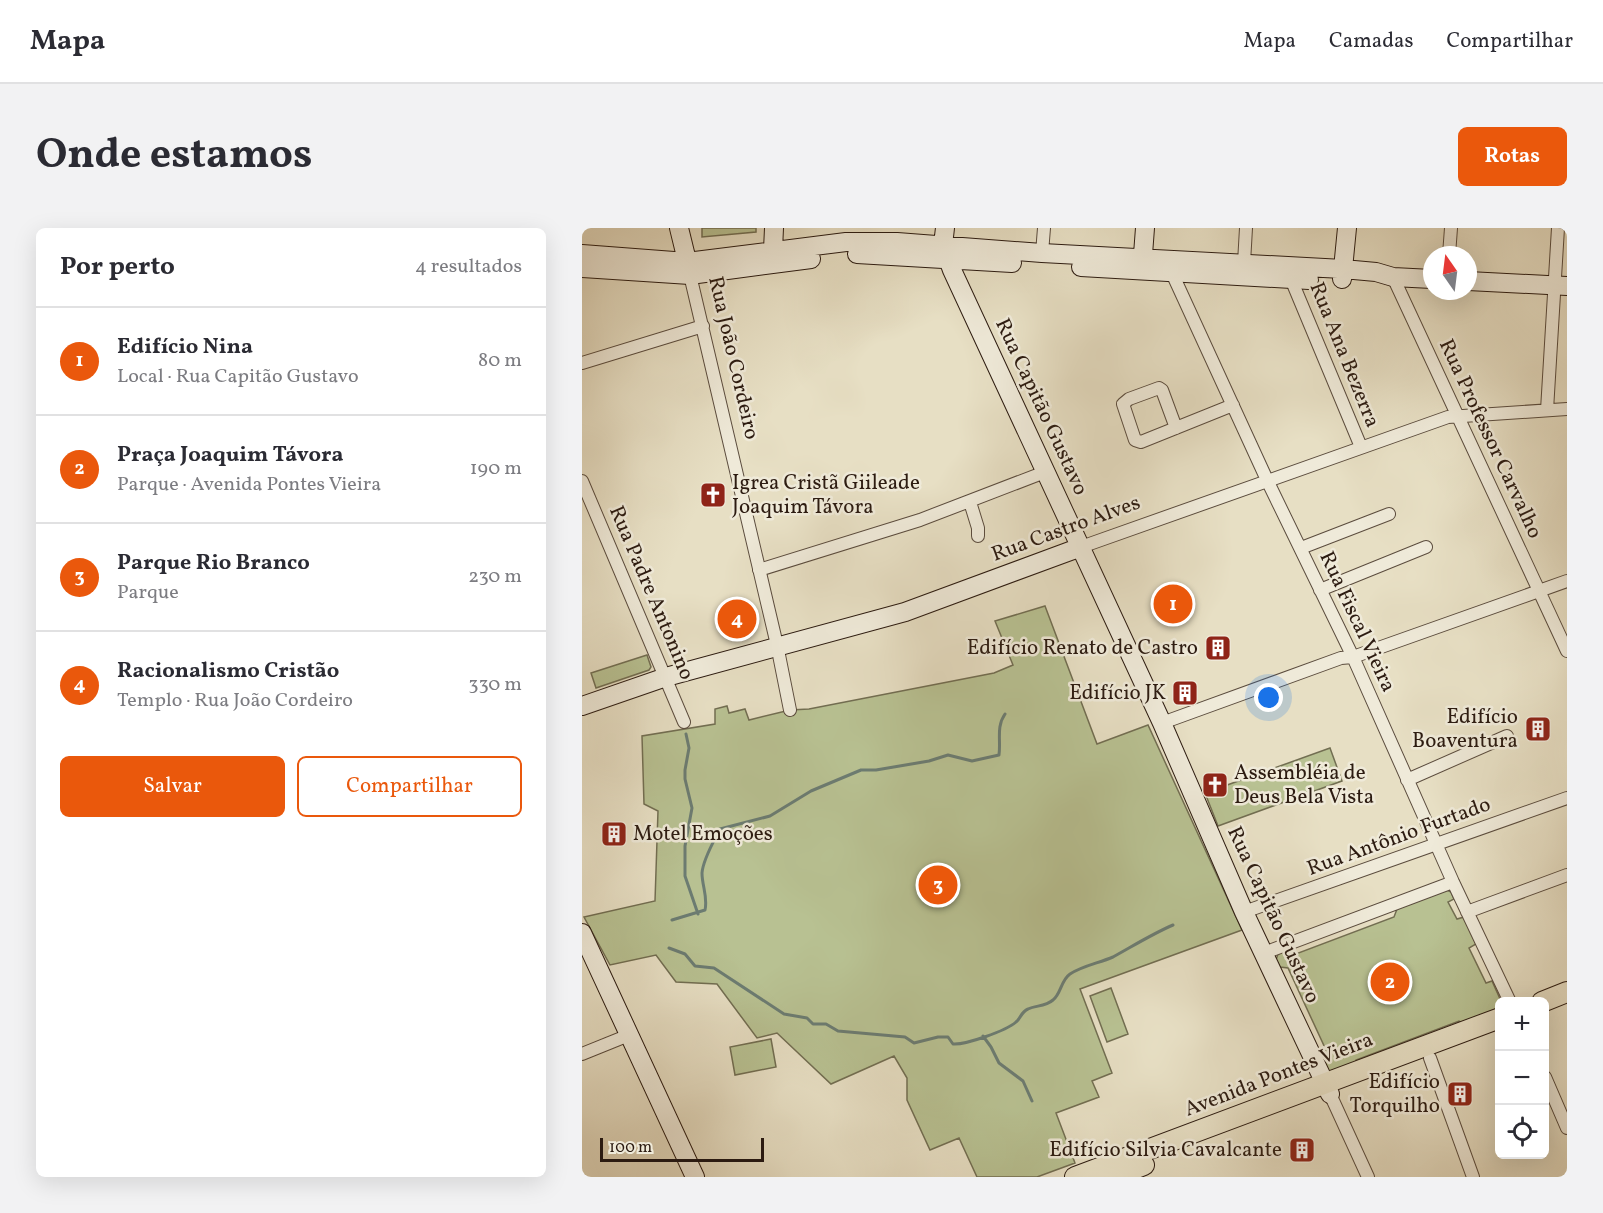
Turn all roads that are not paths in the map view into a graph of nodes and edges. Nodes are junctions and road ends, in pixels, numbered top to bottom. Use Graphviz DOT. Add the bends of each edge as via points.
graph roads {
  1 [pos="679,228"];
  2 [pos="774,228"];
  3 [pos="1044,228"];
  4 [pos="1145,228"];
  5 [pos="1246,228"];
  6 [pos="1347,228"];
  7 [pos="1451,228"];
  8 [pos="1558,228"];
  9 [pos="945,244"];
  10 [pos="1450,246"];
  11 [pos="847,249"];
  12 [pos="772,250"];
  13 [pos="1042,253"];
  14 [pos="582,254"];
  15 [pos="1244,263"];
  16 [pos="1142,264"];
  17 [pos="1172,266"];
  18 [pos="582,268"];
  19 [pos="688,269"];
  20 [pos="1343,275"];
  21 [pos="1393,277"];
  22 [pos="1292,279"];
  23 [pos="1423,279"];
  24 [pos="1477,281"];
  25 [pos="1560,285"];
  26 [pos="703,326"];
  27 [pos="582,363"];
  28 [pos="1233,405"];
  29 [pos="1567,409"];
  30 [pos="1547,410"];
  31 [pos="1458,417"];
  32 [pos="1176,428"];
  33 [pos="1361,447"];
  34 [pos="1045,472"];
  35 [pos="1267,480"];
  36 [pos="582,481"];
  37 [pos="970,502"];
  38 [pos="1389,514"];
  39 [pos="978,536"];
  40 [pos="1426,546"];
  41 [pos="1081,547"];
  42 [pos="1300,548"];
  43 [pos="759,570"];
  44 [pos="1567,581"];
  45 [pos="1320,590"];
  46 [pos="1540,591"];
  47 [pos="777,645"];
  48 [pos="1567,651"];
  49 [pos="1353,657"];
  50 [pos="666,677"];
  51 [pos="582,706"];
  52 [pos="790,710"];
  53 [pos="684,722"];
  54 [pos="1162,723"];
  55 [pos="1507,736"];
  56 [pos="1407,780"];
  57 [pos="1567,798"];
  58 [pos="1436,844"];
  59 [pos="1567,875"];
  60 [pos="1453,882"];
  61 [pos="1244,912"];
  62 [pos="1467,912"];
  63 [pos="582,933"];
  64 [pos="1264,953"];
  65 [pos="1567,992"];
  66 [pos="1508,997"];
  67 [pos="1549,999"];
  68 [pos="1567,1006"];
  69 [pos="1549,1013"];
  70 [pos="1495,1020"];
  71 [pos="1495,1034"];
  72 [pos="629,1035"];
  73 [pos="582,1054"];
  74 [pos="1430,1058"];
  75 [pos="1549,1086"];
  76 [pos="1328,1088"];
  77 [pos="1567,1128"];
  78 [pos="1143,1172"];
  79 [pos="696,1177"];
  80 [pos="1075,1177"];
  81 [pos="1113,1177"];
  82 [pos="1368,1177"];
  83 [pos="1473,1177"];
  1 -- 19 [label="main road, Rua João Cordeiro"];
  2 -- 12 [label="main road"];
  3 -- 13 [label="street"];
  4 -- 16 [label="main road"];
  5 -- 15 [label="street"];
  6 -- 20 [label="main road"];
  7 -- 10 [label="street"];
  8 -- 25 [label="street"];
  9 -- 11 [label="main road" via="897,242"];
  9 -- 13 [label="main road"];
  9 -- 16 [label="main road"];
  9 -- 34 [label="main road, Rua Capitão Gustavo"];
  11 -- 12 [label="main road"];
  11 -- 19 [label="main road"];
  12 -- 19 [label="main road"];
  13 -- 16 [label="main road"];
  14 -- 19 [label="main road"];
  15 -- 17 [label="main road"];
  15 -- 20 [label="main road"];
  16 -- 17 [label="main road"];
  17 -- 22 [label="main road"];
  17 -- 28 [label="street, Rua Fiscal Vieira"];
  18 -- 19 [label="main road"];
  19 -- 26 [label="street, Rua João Cordeiro"];
  20 -- 21 [label="main road" via="1376,272"];
  20 -- 22 [label="main road"];
  21 -- 23 [label="main road"];
  21 -- 31 [label="street, Rua Professor Carvalho"];
  22 -- 33 [label="street, Rua Ana Bezerra"];
  24 -- 25 [label="main road"];
  25 -- 30 [label="street"];
  26 -- 27 [label="street"];
  26 -- 43 [label="street, Rua João Cordeiro"];
  28 -- 32 [label="street"];
  28 -- 35 [label="street, Rua Fiscal Vieira"];
  29 -- 30 [label="street, Rua Castro Alves"];
  30 -- 31 [label="street, Rua Castro Alves"];
  31 -- 33 [label="street, Rua Castro Alves"];
  31 -- 46 [label="street, Rua Professor Carvalho"];
  32 -- 32 [label="street" via="1138,442 1123,404 1159,388"];
  33 -- 35 [label="street, Rua Castro Alves"];
  34 -- 37 [label="street"];
  34 -- 41 [label="main road, Rua Capitão Gustavo"];
  35 -- 41 [label="street, Rua Castro Alves"];
  35 -- 42 [label="street, Rua Fiscal Vieira"];
  36 -- 50 [label="street, Rua Padre Antonino"];
  37 -- 39 [label="street"];
  37 -- 43 [label="street"];
  38 -- 42 [label="street"];
  40 -- 45 [label="street"];
  41 -- 47 [label="main road, Rua Castro Alves" via="905,612"];
  41 -- 54 [label="main road, Rua Capitão Gustavo"];
  42 -- 45 [label="street, Rua Fiscal Vieira"];
  43 -- 47 [label="street, Rua João Cordeiro"];
  44 -- 46 [label="street"];
  45 -- 49 [label="street, Rua Fiscal Vieira"];
  46 -- 48 [label="street, Rua Professor Carvalho"];
  46 -- 49 [label="street"];
  47 -- 50 [label="main road, Rua Castro Alves"];
  47 -- 52 [label="street, Rua João Cordeiro"];
  49 -- 54 [label="street"];
  49 -- 56 [label="street, Rua Fiscal Vieira"];
  50 -- 51 [label="main road, Rua Castro Alves"];
  50 -- 53 [label="street, Rua Padre Antonino"];
  54 -- 61 [label="main road, Rua Capitão Gustavo"];
  55 -- 56 [label="street"];
  56 -- 58 [label="street, Rua Fiscal Vieira"];
  57 -- 58 [label="street, Rua Antônio Furtado"];
  58 -- 60 [label="street, Rua Fiscal Vieira"];
  58 -- 61 [label="street, Rua Antônio Furtado"];
  59 -- 62 [label="street"];
  60 -- 62 [label="street, Rua Fiscal Vieira"];
  60 -- 64 [label="street"];
  61 -- 64 [label="main road, Rua Capitão Gustavo"];
  62 -- 66 [label="street, Rua Fiscal Vieira"];
  63 -- 72 [label="main road"];
  64 -- 76 [label="main road, Rua Capitão Gustavo"];
  65 -- 67 [label="main road"];
  68 -- 69 [label="main road"];
  70 -- 76 [label="main road, Avenida Pontes Vieira"];
  71 -- 74 [label="main road, Avenida Pontes Vieira"];
  72 -- 73 [label="street"];
  72 -- 79 [label="main road"];
  74 -- 76 [label="main road, Avenida Pontes Vieira"];
  74 -- 83 [label="street"];
  75 -- 77 [label="street"];
  76 -- 78 [label="main road, Avenida Pontes Vieira"];
  76 -- 80 [label="main road, Avenida Pontes Vieira"];
  76 -- 82 [label="street, Rua Capitão Gustavo"];
  78 -- 81 [label="main road, Avenida Pontes Vieira"];
}
